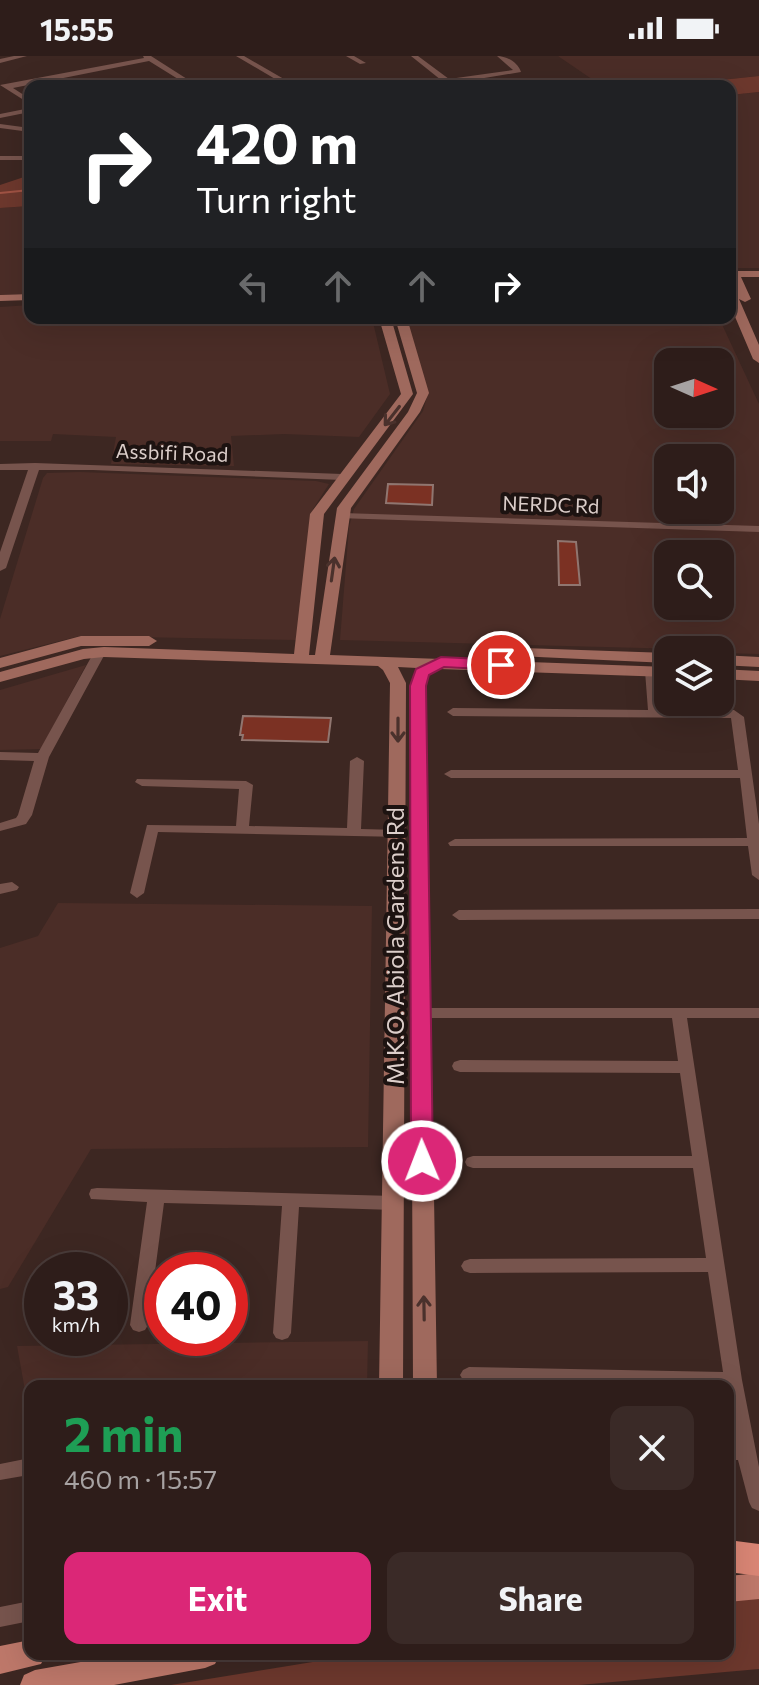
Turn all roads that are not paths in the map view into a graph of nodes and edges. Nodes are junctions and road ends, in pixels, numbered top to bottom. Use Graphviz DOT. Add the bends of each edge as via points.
graph roads {
  1 [pos="24,56"];
  2 [pos="239,56"];
  3 [pos="349,56"];
  4 [pos="414,56"];
  5 [pos="500,56"];
  6 [pos="12,57"];
  7 [pos="148,57"];
  8 [pos="0,61"];
  9 [pos="362,63"];
  10 [pos="24,80"];
  11 [pos="24,80"];
  12 [pos="183,80"];
  13 [pos="281,80"];
  14 [pos="445,80"];
  15 [pos="462,80"];
  16 [pos="3,84"];
  17 [pos="24,98"];
  18 [pos="24,111"];
  19 [pos="0,116"];
  20 [pos="0,126"];
  21 [pos="24,129"];
  22 [pos="0,158"];
  23 [pos="24,158"];
  24 [pos="736,272"];
  25 [pos="759,272"];
  26 [pos="736,285"];
  27 [pos="24,297"];
  28 [pos="0,298"];
  29 [pos="736,301"];
  30 [pos="387,324"];
  31 [pos="403,324"];
  32 [pos="753,328"];
  33 [pos="759,359"];
  34 [pos="35,466"];
  35 [pos="0,467"];
  36 [pos="342,477"];
  37 [pos="342,516"];
  38 [pos="759,529"];
  39 [pos="0,568"];
  40 [pos="306,608"];
  41 [pos="328,608"];
  42 [pos="100,652"];
  43 [pos="301,652"];
  44 [pos="323,653"];
  45 [pos="654,658"];
  46 [pos="379,660"];
  47 [pos="441,662"];
  48 [pos="759,662"];
  49 [pos="0,663"];
  50 [pos="734,665"];
  51 [pos="734,670"];
  52 [pos="651,671"];
  53 [pos="654,671"];
  54 [pos="759,676"];
  55 [pos="0,677"];
  56 [pos="654,703"];
  57 [pos="453,712"];
  58 [pos="654,714"];
  59 [pos="734,714"];
  60 [pos="0,756"];
  61 [pos="42,757"];
  62 [pos="357,761"];
  63 [pos="451,774"];
  64 [pos="746,774"];
  65 [pos="142,782"];
  66 [pos="0,827"];
  67 [pos="242,830"];
  68 [pos="354,832"];
  69 [pos="398,834"];
  70 [pos="755,842"];
  71 [pos="455,843"];
  72 [pos="759,875"];
  73 [pos="137,893"];
  74 [pos="759,914"];
  75 [pos="459,915"];
  76 [pos="396,929"];
  77 [pos="419,930"];
  78 [pos="420,1013"];
  79 [pos="759,1013"];
  80 [pos="679,1014"];
  81 [pos="460,1066"];
  82 [pos="686,1067"];
  83 [pos="473,1162"];
  84 [pos="701,1162"];
  85 [pos="97,1194"];
  86 [pos="156,1196"];
  87 [pos="291,1199"];
  88 [pos="394,1203"];
  89 [pos="717,1265"];
  90 [pos="470,1266"];
  91 [pos="139,1325"];
  92 [pos="282,1333"];
  93 [pos="469,1375"];
  94 [pos="391,1380"];
  95 [pos="425,1380"];
  96 [pos="733,1380"];
  97 [pos="734,1404"];
  98 [pos="736,1452"];
  99 [pos="24,1467"];
  100 [pos="0,1472"];
  101 [pos="759,1502"];
  102 [pos="759,1547"];
  103 [pos="734,1552"];
  104 [pos="734,1554"];
  105 [pos="759,1560"];
  106 [pos="759,1586"];
  107 [pos="734,1588"];
  108 [pos="24,1612"];
  109 [pos="0,1617"];
  110 [pos="24,1655"];
  111 [pos="0,1660"];
  112 [pos="172,1660"];
  113 [pos="35,1685"];
  1 -- 6 [label="street"];
  2 -- 13 [label="street"];
  3 -- 9 [label="street"];
  4 -- 14 [label="street"];
  5 -- 15 [label="street" via="517,72"];
  6 -- 8 [label="street"];
  7 -- 10 [label="street"];
  7 -- 12 [label="street"];
  11 -- 16 [label="street"];
  16 -- 17 [label="street"];
  18 -- 19 [label="street"];
  20 -- 21 [label="street"];
  22 -- 23 [label="street"];
  24 -- 25 [label="street"];
  26 -- 32 [label="street"];
  27 -- 28 [label="street"];
  29 -- 32 [label="street"];
  30 -- 36 [label="street, one-way" via="407,394"];
  31 -- 37 [label="street" via="421,400 356,488"];
  32 -- 33 [label="street"];
  34 -- 35 [label="street, Assbifi Road"];
  34 -- 36 [label="street, Assbifi Road"];
  34 -- 39 [label="street"];
  36 -- 40 [label="street" via="317,514"];
  37 -- 38 [label="street, NERDC Rd"];
  41 -- 37 [label="street, one-way"];
  40 -- 41 [label="street"];
  40 -- 43 [label="street"];
  41 -- 44 [label="street"];
  42 -- 43 [label="street"];
  42 -- 55 [label="street"];
  42 -- 61 [label="street"];
  43 -- 44 [label="street"];
  43 -- 49 [label="street" via="103,639"];
  44 -- 45 [label="street"];
  44 -- 46 [label="street"];
  46 -- 47 [label="street"];
  46 -- 69 [label="street, M.K.O. Abiola Gardens Rd, one-way" via="390,667 398,683"];
  47 -- 52 [label="street"];
  47 -- 77 [label="street, M.K.O. Abiola Gardens Rd" via="421,672 418,686"];
  48 -- 50 [label="street"];
  51 -- 54 [label="street"];
  52 -- 53 [label="street"];
  52 -- 56 [label="street"];
  57 -- 58 [label="street"];
  59 -- 64 [label="street"];
  60 -- 61 [label="street"];
  61 -- 66 [label="street" via="25,815"];
  62 -- 68 [label="street"];
  63 -- 64 [label="street"];
  64 -- 70 [label="street"];
  65 -- 67 [label="street" via="246,785"];
  67 -- 68 [label="street"];
  67 -- 73 [label="street" via="152,828"];
  68 -- 69 [label="street"];
  69 -- 76 [label="street, M.K.O. Abiola Gardens Rd"];
  70 -- 71 [label="street"];
  70 -- 72 [label="street"];
  74 -- 75 [label="street"];
  76 -- 77 [label="street"];
  76 -- 88 [label="street, M.K.O. Abiola Gardens Rd"];
  77 -- 78 [label="street, M.K.O. Abiola Gardens Rd"];
  78 -- 80 [label="street"];
  95 -- 78 [label="street, M.K.O. Abiola Gardens Rd, one-way"];
  79 -- 80 [label="street"];
  80 -- 82 [label="street"];
  81 -- 82 [label="street"];
  82 -- 84 [label="street"];
  83 -- 84 [label="street"];
  84 -- 89 [label="street"];
  85 -- 86 [label="street"];
  86 -- 87 [label="street"];
  86 -- 91 [label="street"];
  87 -- 88 [label="street"];
  87 -- 92 [label="street"];
  88 -- 94 [label="street, M.K.O. Abiola Gardens Rd"];
  89 -- 90 [label="street"];
  89 -- 96 [label="street"];
  93 -- 96 [label="street"];
  97 -- 98 [label="street"];
  98 -- 101 [label="street"];
  99 -- 100 [label="street"];
  102 -- 103 [label="street"];
  104 -- 105 [label="highway"];
  106 -- 107 [label="main road"];
  108 -- 109 [label="street"];
  110 -- 111 [label="main road"];
  112 -- 113 [label="main road"];
}
